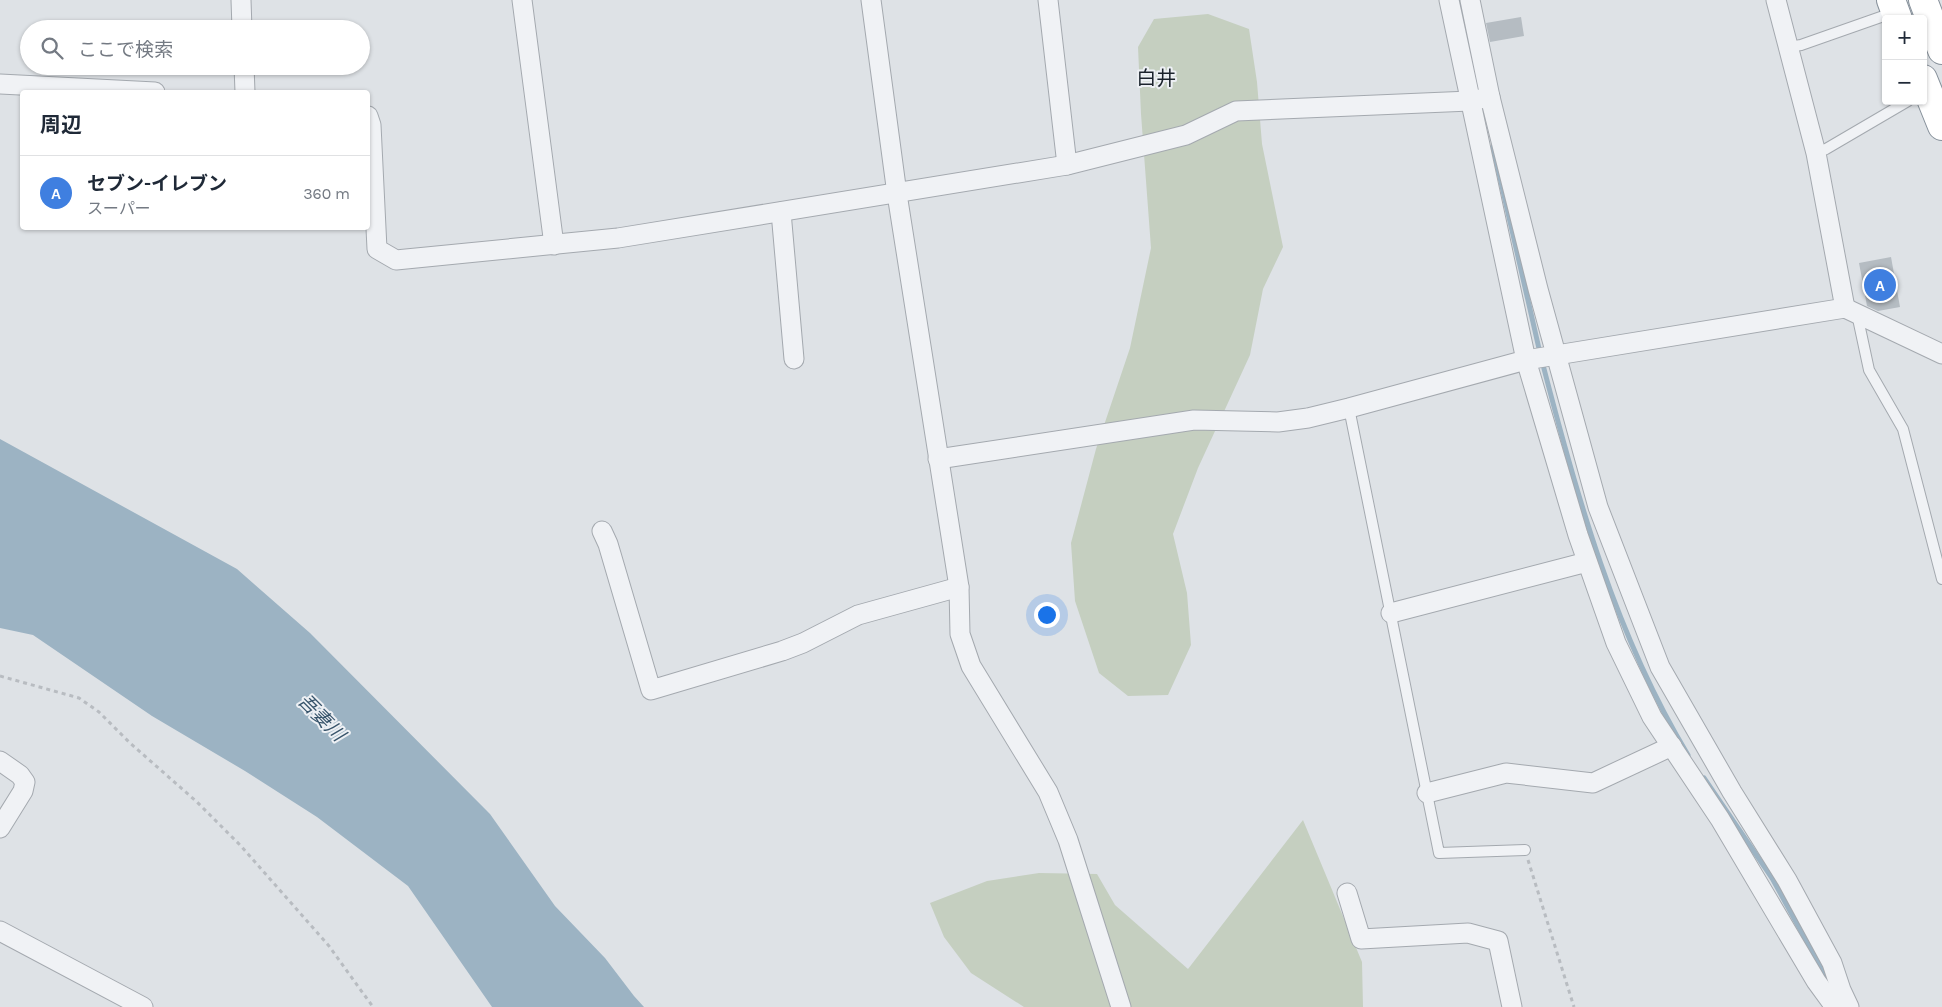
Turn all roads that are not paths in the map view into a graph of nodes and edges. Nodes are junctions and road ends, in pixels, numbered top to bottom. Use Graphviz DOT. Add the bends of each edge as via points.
graph roads {
  1 [pos="242,0"];
  2 [pos="522,0"];
  3 [pos="871,0"];
  4 [pos="1048,0"];
  5 [pos="1449,0"];
  6 [pos="1470,0"];
  7 [pos="1776,0"];
  8 [pos="1923,0"];
  9 [pos="1895,10"];
  10 [pos="242,20"];
  11 [pos="1789,47"];
  12 [pos="1942,50"];
  13 [pos="244,75"];
  14 [pos="0,84"];
  15 [pos="116,90"];
  16 [pos="245,90"];
  17 [pos="1481,99"];
  18 [pos="1927,101"];
  19 [pos="1896,105"];
  20 [pos="370,122"];
  21 [pos="1942,126"];
  22 [pos="1816,152"];
  23 [pos="1067,165"];
  24 [pos="897,194"];
  25 [pos="781,212"];
  26 [pos="554,245"];
  27 [pos="1851,311"];
  28 [pos="1942,354"];
  29 [pos="1541,358"];
  30 [pos="794,359"];
  31 [pos="1349,408"];
  32 [pos="938,459"];
  33 [pos="602,531"];
  34 [pos="1587,562"];
  35 [pos="1942,579"];
  36 [pos="959,587"];
  37 [pos="1391,613"];
  38 [pos="1672,746"];
  39 [pos="0,761"];
  40 [pos="1427,793"];
  41 [pos="1719,799"];
  42 [pos="0,828"];
  43 [pos="1525,850"];
  44 [pos="1776,887"];
  45 [pos="1347,893"];
  46 [pos="0,931"];
  47 [pos="143,1007"];
  48 [pos="1121,1007"];
  49 [pos="1512,1007"];
  50 [pos="1835,1007"];
  51 [pos="1849,1007"];
  1 -- 10 [label="street"];
  2 -- 26 [label="street"];
  3 -- 24 [label="street"];
  4 -- 23 [label="street"];
  5 -- 17 [label="street"];
  6 -- 17 [label="street"];
  7 -- 11 [label="street"];
  8 -- 12 [label="highway"];
  9 -- 11 [label="lane"];
  11 -- 22 [label="street"];
  13 -- 16 [label="street"];
  14 -- 15 [label="street"];
  17 -- 23 [label="street" via="1236,111 1186,135"];
  17 -- 29 [label="street"];
  17 -- 29 [label="street"];
  18 -- 21 [label="highway"];
  19 -- 22 [label="lane"];
  20 -- 26 [label="street" via="377,249 396,260"];
  22 -- 27 [label="street"];
  23 -- 24 [label="street"];
  24 -- 25 [label="street"];
  24 -- 32 [label="street"];
  25 -- 26 [label="street"];
  25 -- 30 [label="street"];
  27 -- 28 [label="street"];
  27 -- 29 [label="street"];
  27 -- 35 [label="lane" via="1869,370 1902,429"];
  29 -- 31 [label="street"];
  29 -- 34 [label="street"];
  29 -- 41 [label="street" via="1660,667"];
  31 -- 32 [label="street" via="1278,422 1194,420"];
  31 -- 37 [label="lane"];
  32 -- 36 [label="street"];
  33 -- 36 [label="street" via="651,690 782,651 858,615"];
  34 -- 37 [label="street"];
  34 -- 38 [label="street" via="1616,643 1652,717"];
  36 -- 48 [label="street" via="960,634 971,666 1048,792 1068,840"];
  37 -- 40 [label="lane"];
  38 -- 40 [label="street" via="1594,783 1506,773"];
  38 -- 41 [label="street"];
  39 -- 42 [label="street" via="25,782"];
  40 -- 43 [label="lane" via="1439,853"];
  41 -- 44 [label="street"];
  41 -- 44 [label="street"];
  44 -- 50 [label="street" via="1816,980"];
  44 -- 51 [label="street" via="1832,964"];
  45 -- 49 [label="street" via="1361,939 1468,932 1498,942"];
  46 -- 47 [label="street"];
}
